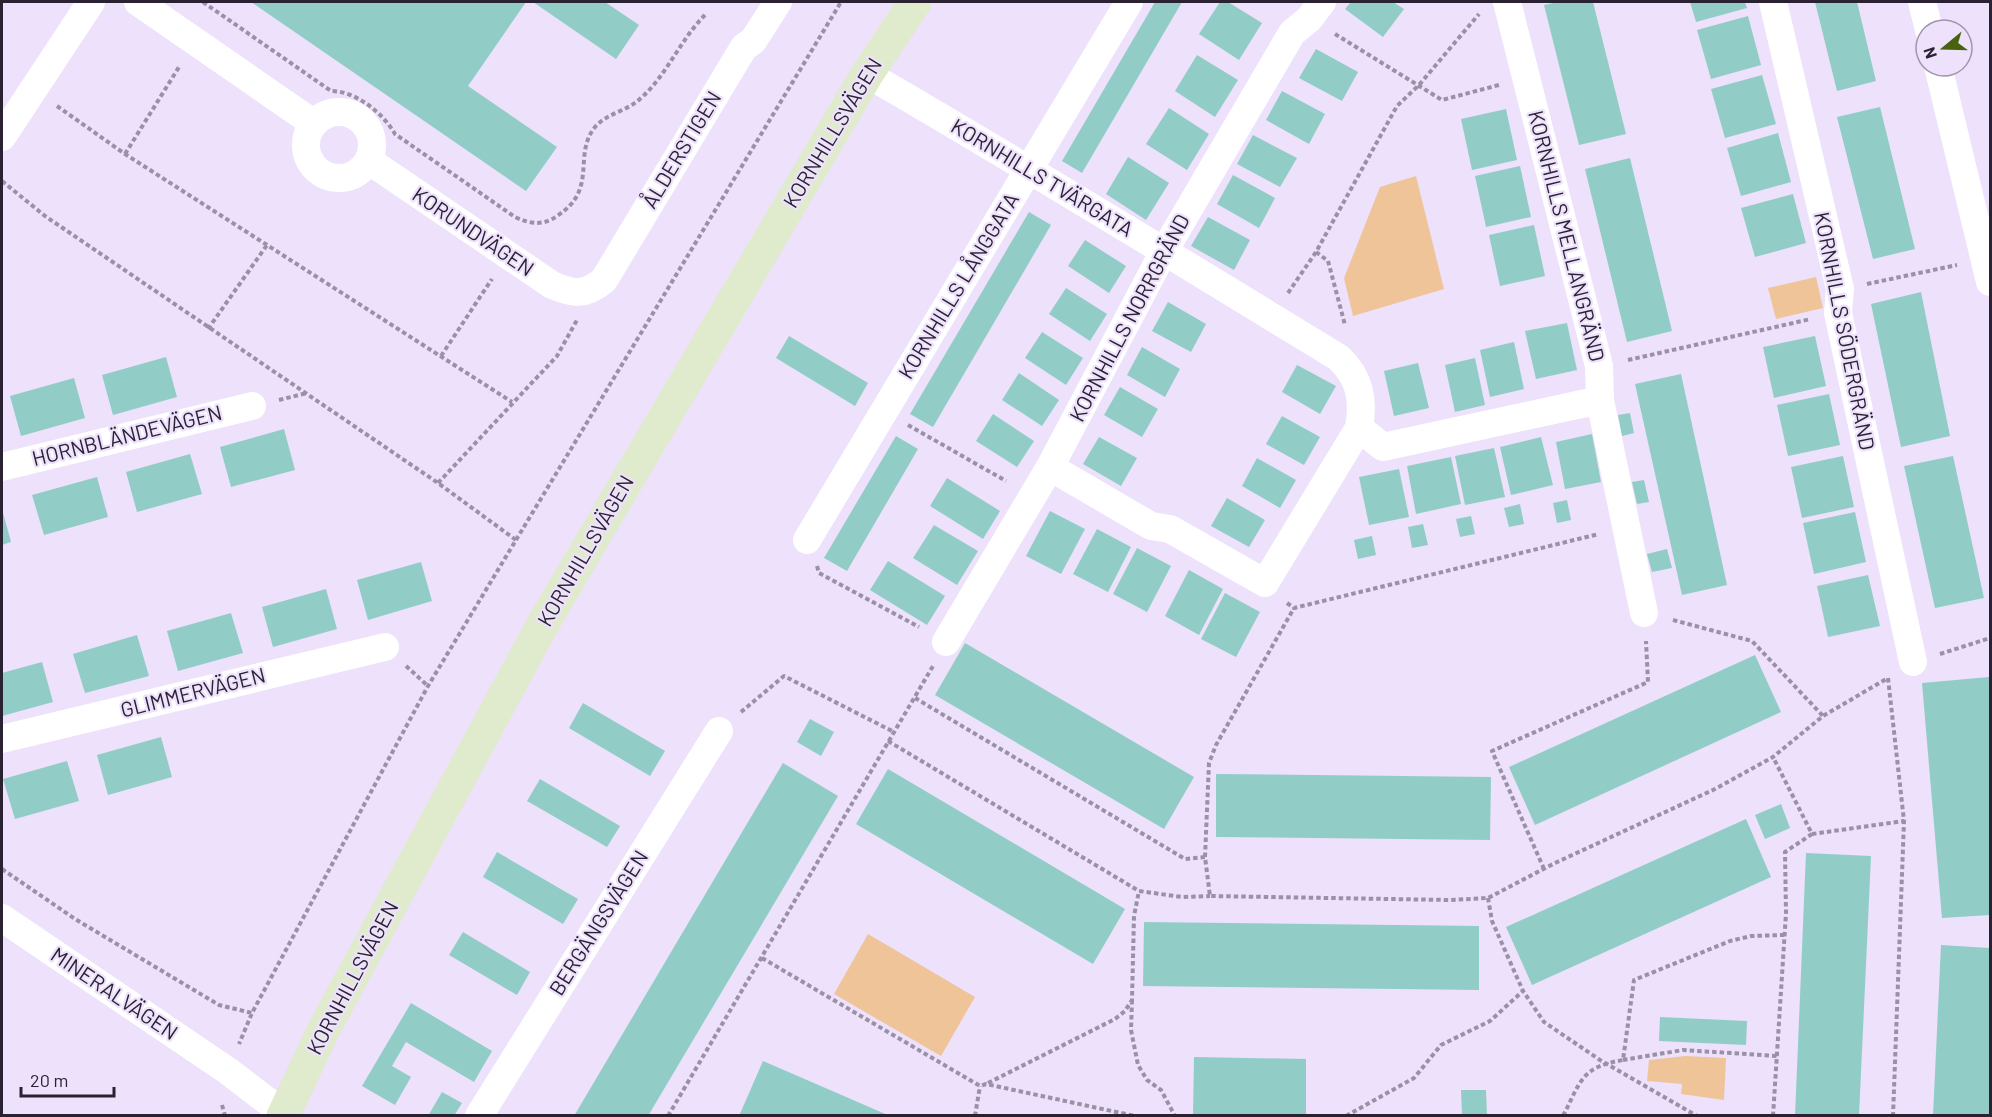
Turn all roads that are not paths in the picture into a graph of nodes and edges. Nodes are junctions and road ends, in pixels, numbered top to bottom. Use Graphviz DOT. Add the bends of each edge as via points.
graph roads {
  1 [pos="91,2"];
  2 [pos="138,2"];
  3 [pos="778,2"];
  4 [pos="915,2"];
  5 [pos="1129,2"];
  6 [pos="1773,2"];
  7 [pos="1922,2"];
  8 [pos="1495,6"];
  9 [pos="1316,10"];
  10 [pos="1926,18"];
  11 [pos="867,74"];
  12 [pos="1941,78"];
  13 [pos="314,123"];
  14 [pos="2,137"];
  15 [pos="368,160"];
  16 [pos="1029,168"];
  17 [pos="1163,253"];
  18 [pos="1988,270"];
  19 [pos="582,293"];
  20 [pos="1600,400"];
  21 [pos="252,406"];
  22 [pos="1359,428"];
  23 [pos="2,466"];
  24 [pos="1050,467"];
  25 [pos="807,540"];
  26 [pos="1644,613"];
  27 [pos="946,642"];
  28 [pos="385,647"];
  29 [pos="1913,662"];
  30 [pos="719,730"];
  31 [pos="2,739"];
  32 [pos="2,918"];
  33 [pos="285,1115"];
  34 [pos="479,1116"];
  1 -- 14 [label="street"];
  2 -- 13 [label="street"];
  3 -- 19 [label="street, ÅLDERSTIGEN" via="753,41 744,47 604,280"];
  4 -- 11 [label="street, KORNHILLSVÄGEN"];
  5 -- 16 [label="street, KORNHILLS LÅNGGATA"];
  6 -- 29 [label="street, KORNHILLS SÖDERGRÄND" via="1840,289 1838,313"];
  7 -- 10 [label="street"];
  8 -- 20 [label="street, KORNHILLS MELLANGRÄND" via="1526,78 1599,366"];
  9 -- 17 [label="street, KORNHILLS NORRGRÄND" via="1292,33"];
  11 -- 16 [label="street, KORNHILLS TVÄRGATA"];
  11 -- 33 [label="street, KORNHILLSVÄGEN" via="544,622 324,1029"];
  12 -- 18 [label="street"];
  13 -- 15 [label="street" via="333,112 356,116 370,134"];
  13 -- 15 [label="street" via="306,135 306,147 309,159 324,176 346,178"];
  15 -- 19 [label="street, KORUNDVÄGEN" via="552,285"];
  16 -- 17 [label="street, KORNHILLS TVÄRGATA"];
  16 -- 25 [label="street, KORNHILLS LÅNGGATA"];
  17 -- 22 [label="street, KORNHILLS TVÄRGATA" via="1339,358 1359,384 1363,409"];
  17 -- 24 [label="street, KORNHILLS NORRGRÄND"];
  20 -- 22 [label="street" via="1383,447"];
  20 -- 26 [label="street, KORNHILLS MELLANGRÄND"];
  21 -- 23 [label="street, HORNBLÄNDEVÄGEN"];
  22 -- 24 [label="street" via="1265,583 1170,528 1151,526"];
  24 -- 27 [label="street, KORNHILLS NORRGRÄND"];
  28 -- 31 [label="street, GLIMMERVÄGEN"];
  30 -- 34 [label="street, BERGÄNGSVÄGEN"];
  32 -- 33 [label="street, MINERALVÄGEN" via="228,1071"];
}
